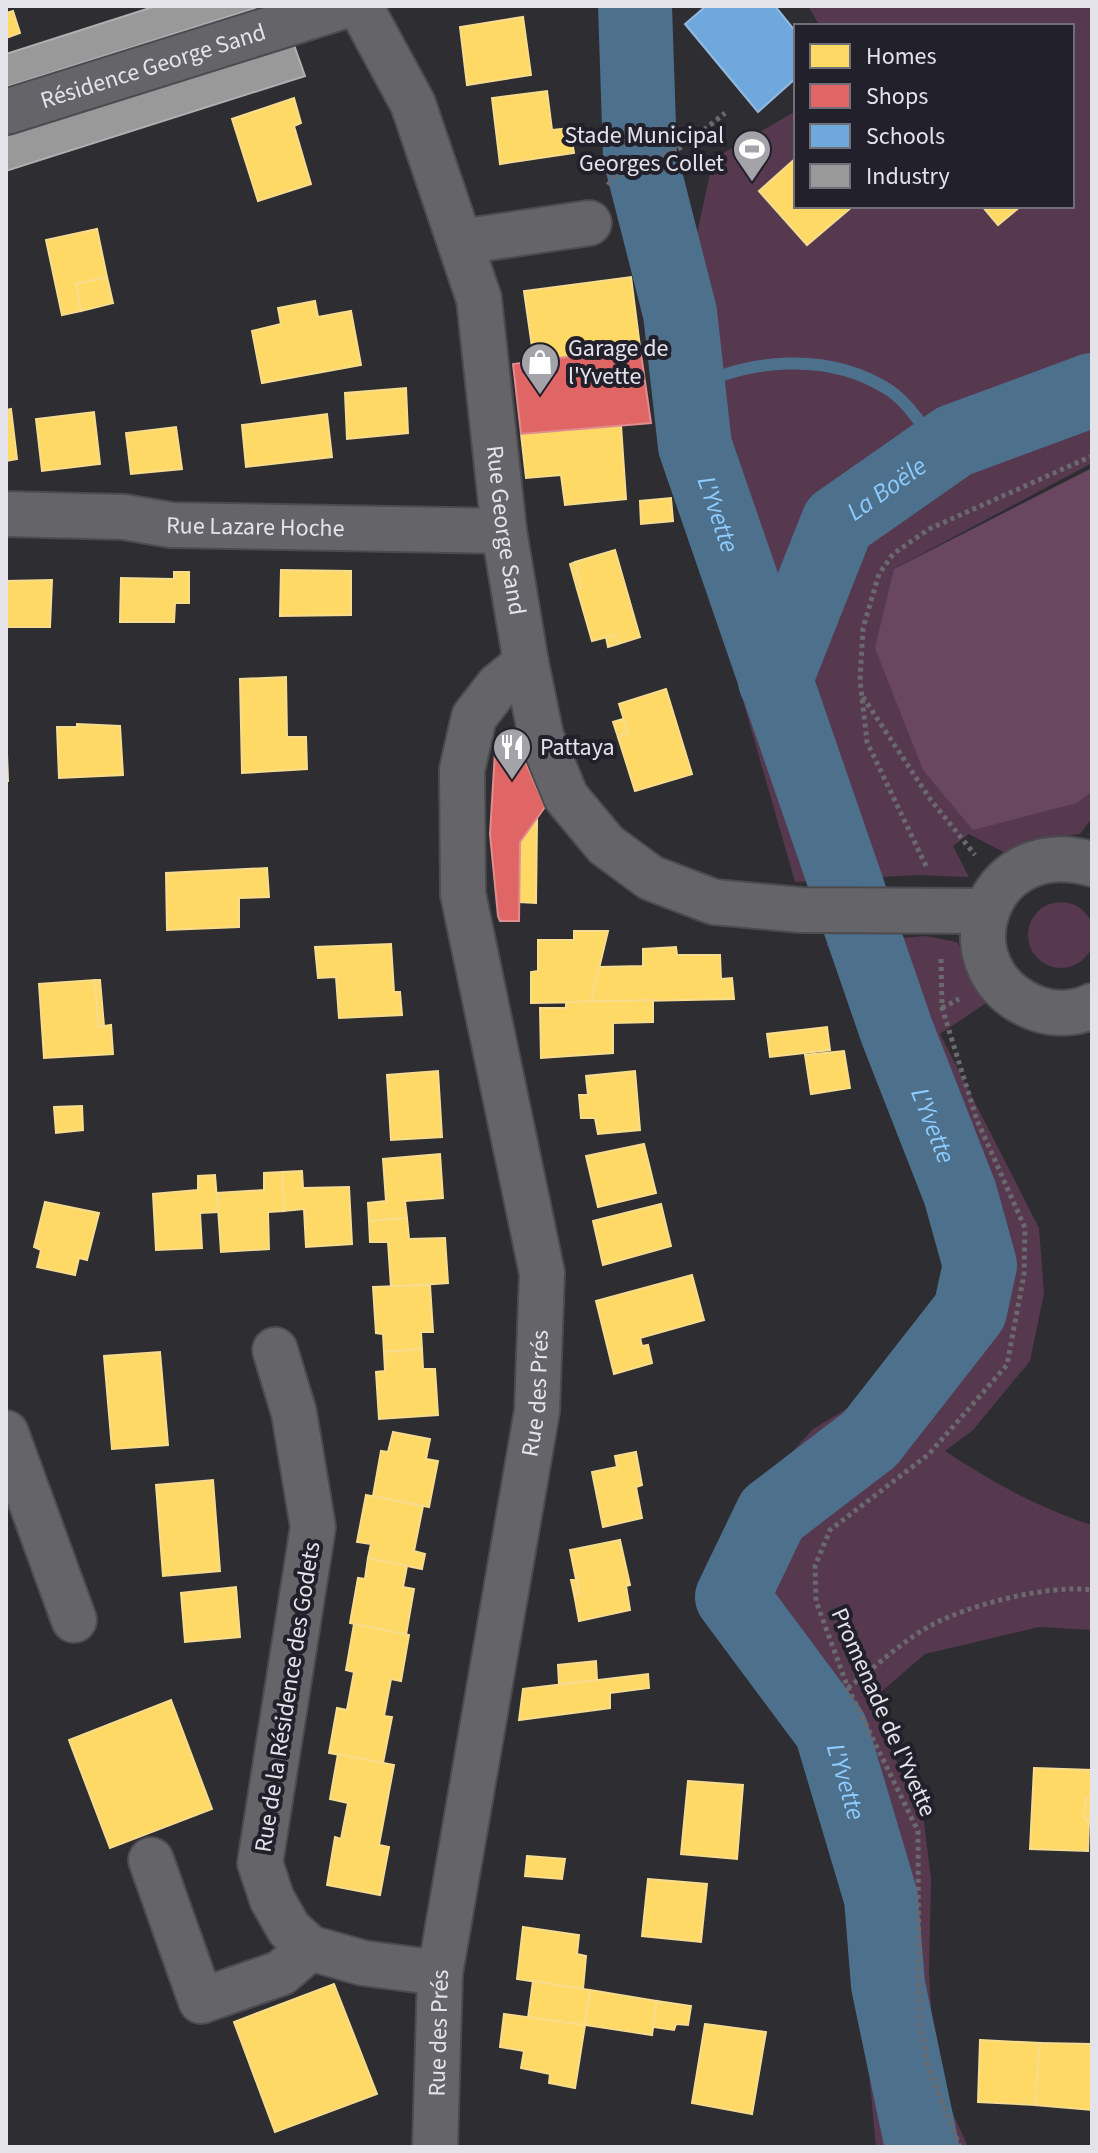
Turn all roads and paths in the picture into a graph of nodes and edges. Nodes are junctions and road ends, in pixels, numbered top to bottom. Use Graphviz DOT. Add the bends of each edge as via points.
graph roads {
  1 [pos="344,6"];
  2 [pos="360,6"];
  3 [pos="6,112"];
  4 [pos="725,113"];
  5 [pos="613,178"];
  6 [pos="589,223"];
  7 [pos="460,242"];
  8 [pos="1092,456"];
  9 [pos="6,514"];
  10 [pos="504,531"];
  11 [pos="526,663"];
  12 [pos="863,697"];
  13 [pos="1092,864"];
  14 [pos="924,887"];
  15 [pos="995,897"];
  16 [pos="941,951"];
  17 [pos="1092,1006"];
  18 [pos="275,1350"];
  19 [pos="6,1433"];
  20 [pos="1092,1590"];
  21 [pos="74,1620"];
  22 [pos="848,1688"];
  23 [pos="151,1860"];
  24 [pos="310,1948"];
  25 [pos="440,1973"];
  26 [pos="435,2147"];
  27 [pos="960,2147"];
  1 -- 3 [label="street, Résidence George Sand"];
  2 -- 7 [label="street, Rue George Sand" via="413,104"];
  4 -- 5 [label="path" via="684,146"];
  6 -- 7 [label="street"];
  7 -- 10 [label="street, Rue George Sand" via="479,299"];
  8 -- 12 [label="path" via="929,529 893,554 879,574 863,628"];
  9 -- 10 [label="street, Rue Lazare Hoche" via="124,517 171,525"];
  10 -- 11 [label="street, Rue George Sand"];
  11 -- 14 [label="street, Rue George Sand" via="541,736 566,797 606,845 651,878 714,902 801,910"];
  11 -- 25 [label="street, Rue des Prés" via="498,686 474,717 462,770 463,894 542,1273 537,1411"];
  12 -- 14 [label="path" via="867,742"];
  12 -- 15 [label="path" via="930,799 979,860"];
  13 -- 15 [label="street" via="1046,858 1022,867"];
  14 -- 15 [label="street, Rue George Sand"];
  15 -- 17 [label="street" via="983,934 986,957 1009,994 1046,1012"];
  16 -- 22 [label="path, Promenade de l'Yvette" via="942,1008 977,1120 1025,1228 1024,1274 1007,1365 929,1454 830,1530 815,1566 816,1601"];
  18 -- 24 [label="street, Rue de la Résidence des Godets" via="294,1413 313,1527 260,1863 289,1929"];
  19 -- 21 [label="street"];
  20 -- 22 [label="path" via="1029,1595 969,1609 928,1627"];
  22 -- 27 [label="path, Promenade de l'Yvette" via="918,1831 919,2019 928,2067"];
  23 -- 24 [label="street" via="201,2001 281,1973"];
  24 -- 25 [label="street" via="363,1963"];
  25 -- 26 [label="street, Rue des Prés"];
}
